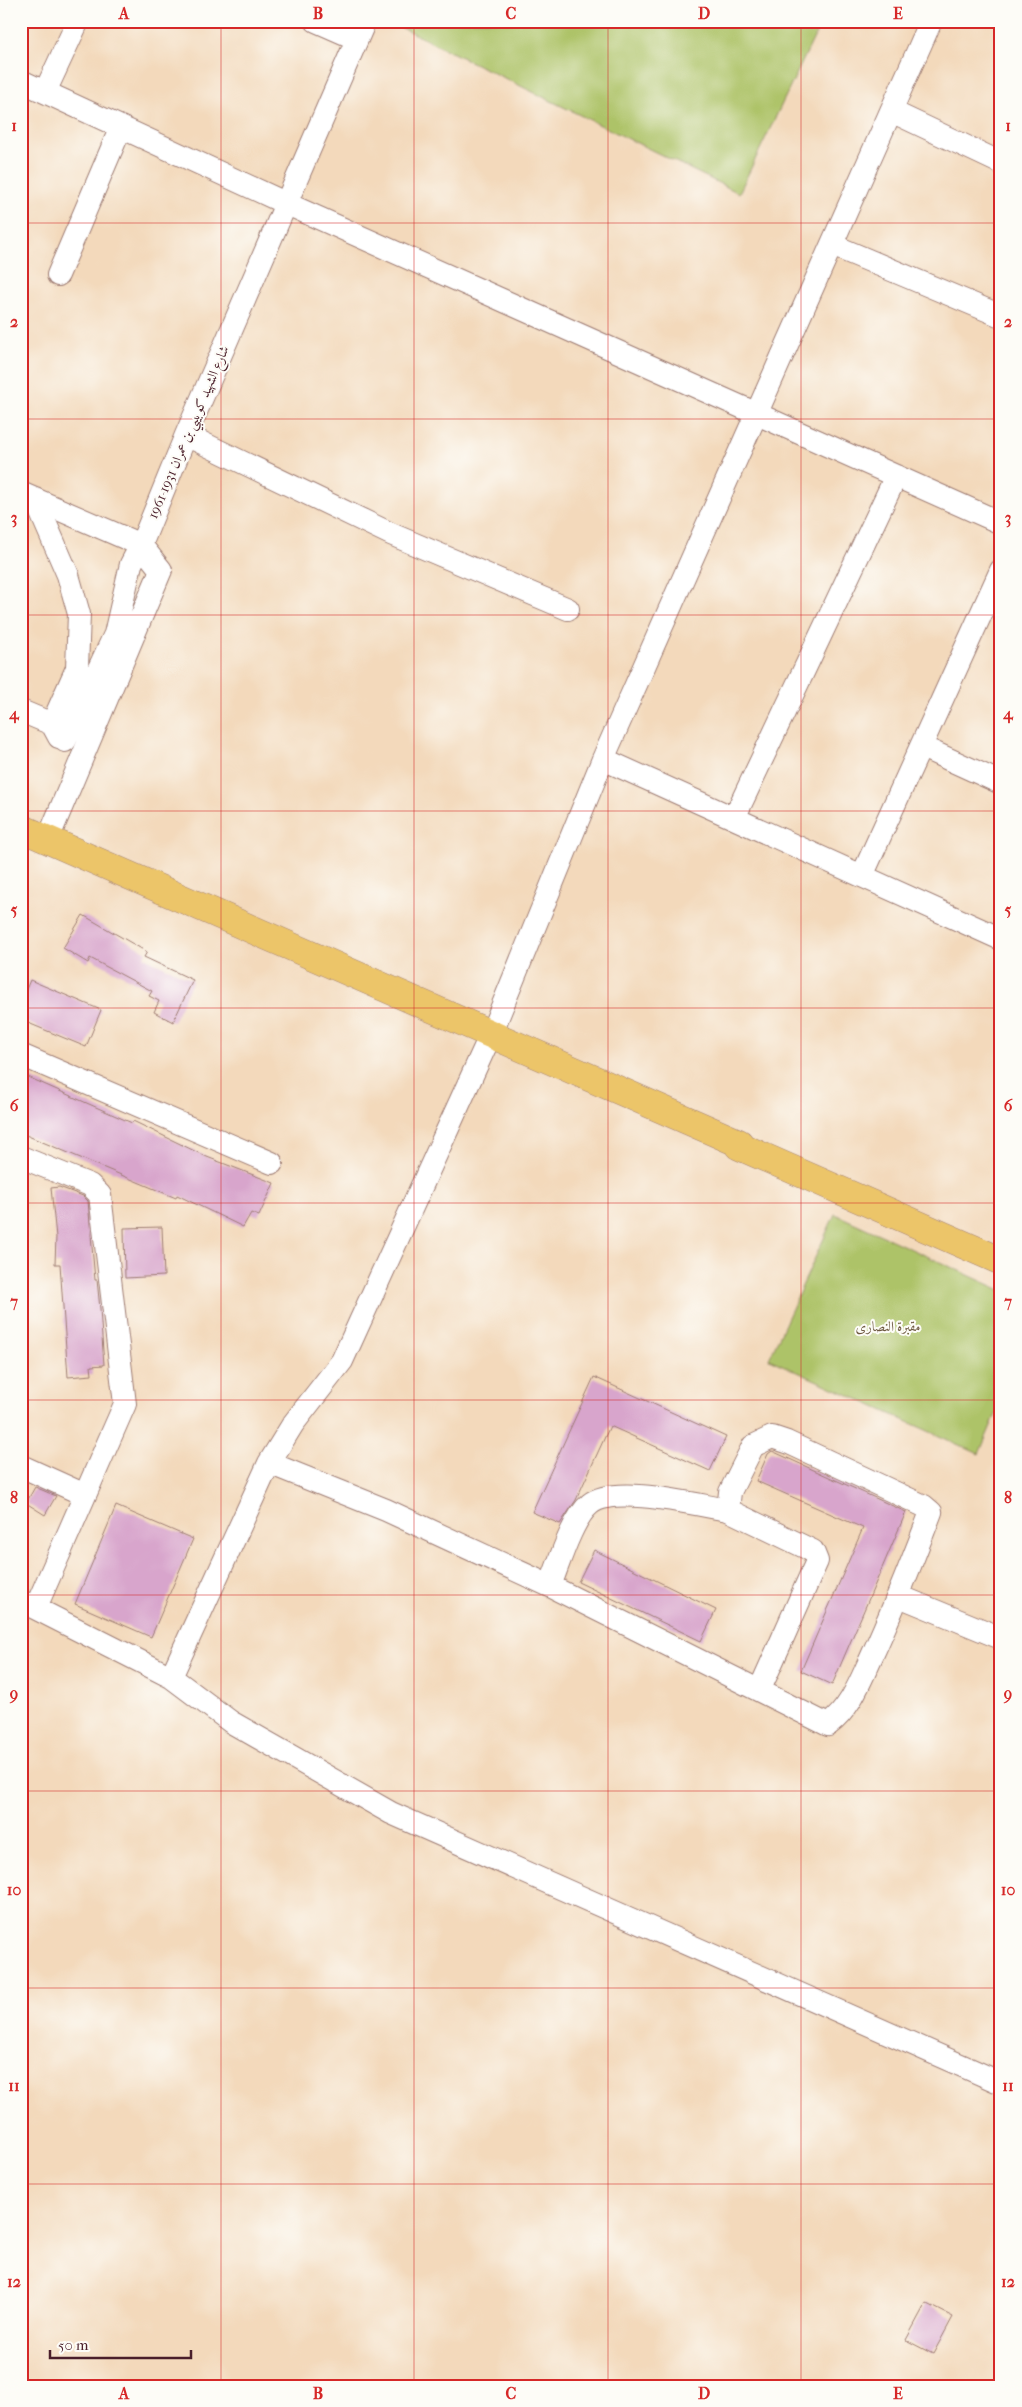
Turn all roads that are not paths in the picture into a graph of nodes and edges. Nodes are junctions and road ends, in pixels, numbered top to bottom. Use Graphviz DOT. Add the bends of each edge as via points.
graph roads {
  1 [pos="78,21"];
  2 [pos="316,21"];
  3 [pos="931,21"];
  4 [pos="361,30"];
  5 [pos="21,81"];
  6 [pos="45,92"];
  7 [pos="891,111"];
  8 [pos="121,128"];
  9 [pos="1001,163"];
  10 [pos="285,203"];
  11 [pos="832,244"];
  12 [pos="58,275"];
  13 [pos="1001,316"];
  14 [pos="756,414"];
  15 [pos="186,435"];
  16 [pos="896,476"];
  17 [pos="28,496"];
  18 [pos="1001,523"];
  19 [pos="141,545"];
  20 [pos="1001,570"];
  21 [pos="568,609"];
  22 [pos="21,711"];
  23 [pos="59,733"];
  24 [pos="922,747"];
  25 [pos="85,754"];
  26 [pos="603,759"];
  27 [pos="1001,784"];
  28 [pos="734,818"];
  29 [pos="21,828"];
  30 [pos="48,839"];
  31 [pos="862,876"];
  32 [pos="1001,939"];
  33 [pos="491,1034"];
  34 [pos="21,1055"];
  35 [pos="21,1156"];
  36 [pos="272,1163"];
  37 [pos="1001,1261"];
  38 [pos="269,1463"];
  39 [pos="21,1466"];
  40 [pos="85,1495"];
  41 [pos="728,1510"];
  42 [pos="550,1586"];
  43 [pos="899,1596"];
  44 [pos="29,1604"];
  45 [pos="1001,1638"];
  46 [pos="171,1677"];
  47 [pos="760,1689"];
  48 [pos="1001,2083"];
  1 -- 6 [label="street"];
  2 -- 4 [label="street"];
  3 -- 7 [label="street"];
  4 -- 10 [label="street, شارع الشهيد كوبيبي بن عمران 1931-1961"];
  5 -- 6 [label="street"];
  6 -- 8 [label="street"];
  7 -- 9 [label="street"];
  7 -- 11 [label="street"];
  8 -- 10 [label="street"];
  8 -- 12 [label="street"];
  10 -- 14 [label="street"];
  10 -- 15 [label="street, شارع الشهيد كوبيبي بن عمران 1931-1961"];
  11 -- 13 [label="street"];
  11 -- 14 [label="street"];
  14 -- 16 [label="street"];
  14 -- 26 [label="street"];
  15 -- 19 [label="street, شارع الشهيد كوبيبي بن عمران 1931-1961"];
  15 -- 21 [label="street" via="391,534"];
  16 -- 18 [label="street"];
  16 -- 28 [label="street"];
  17 -- 19 [label="street"];
  17 -- 23 [label="street" via="68,575 79,614 77,668"];
  19 -- 23 [label="street, شارع الشهيد كوبيبي بن عمران 1931-1961" via="131,564 115,634"];
  19 -- 25 [label="street" via="161,570"];
  20 -- 24 [label="street"];
  22 -- 23 [label="street"];
  23 -- 25 [label="street"];
  24 -- 27 [label="street"];
  24 -- 31 [label="street"];
  25 -- 30 [label="street"];
  26 -- 28 [label="street"];
  26 -- 33 [label="street"];
  28 -- 31 [label="street"];
  29 -- 30 [label="main road"];
  30 -- 33 [label="main road"];
  31 -- 32 [label="street"];
  33 -- 37 [label="main road"];
  33 -- 38 [label="street" via="342,1361 293,1424"];
  34 -- 36 [label="street"];
  35 -- 40 [label="street" via="90,1185 100,1195 125,1404"];
  38 -- 42 [label="street" via="386,1510"];
  38 -- 46 [label="street"];
  39 -- 40 [label="street"];
  40 -- 44 [label="street"];
  41 -- 42 [label="street" via="643,1496 605,1496 589,1504 576,1524"];
  41 -- 43 [label="street" via="730,1492 753,1446 772,1437 924,1506 930,1512"];
  41 -- 47 [label="street" via="813,1551 817,1561"];
  42 -- 47 [label="street"];
  43 -- 45 [label="street"];
  43 -- 47 [label="street" via="852,1698 837,1719 828,1724"];
  44 -- 46 [label="street"];
  46 -- 48 [label="street" via="231,1722 391,1814"];
}
